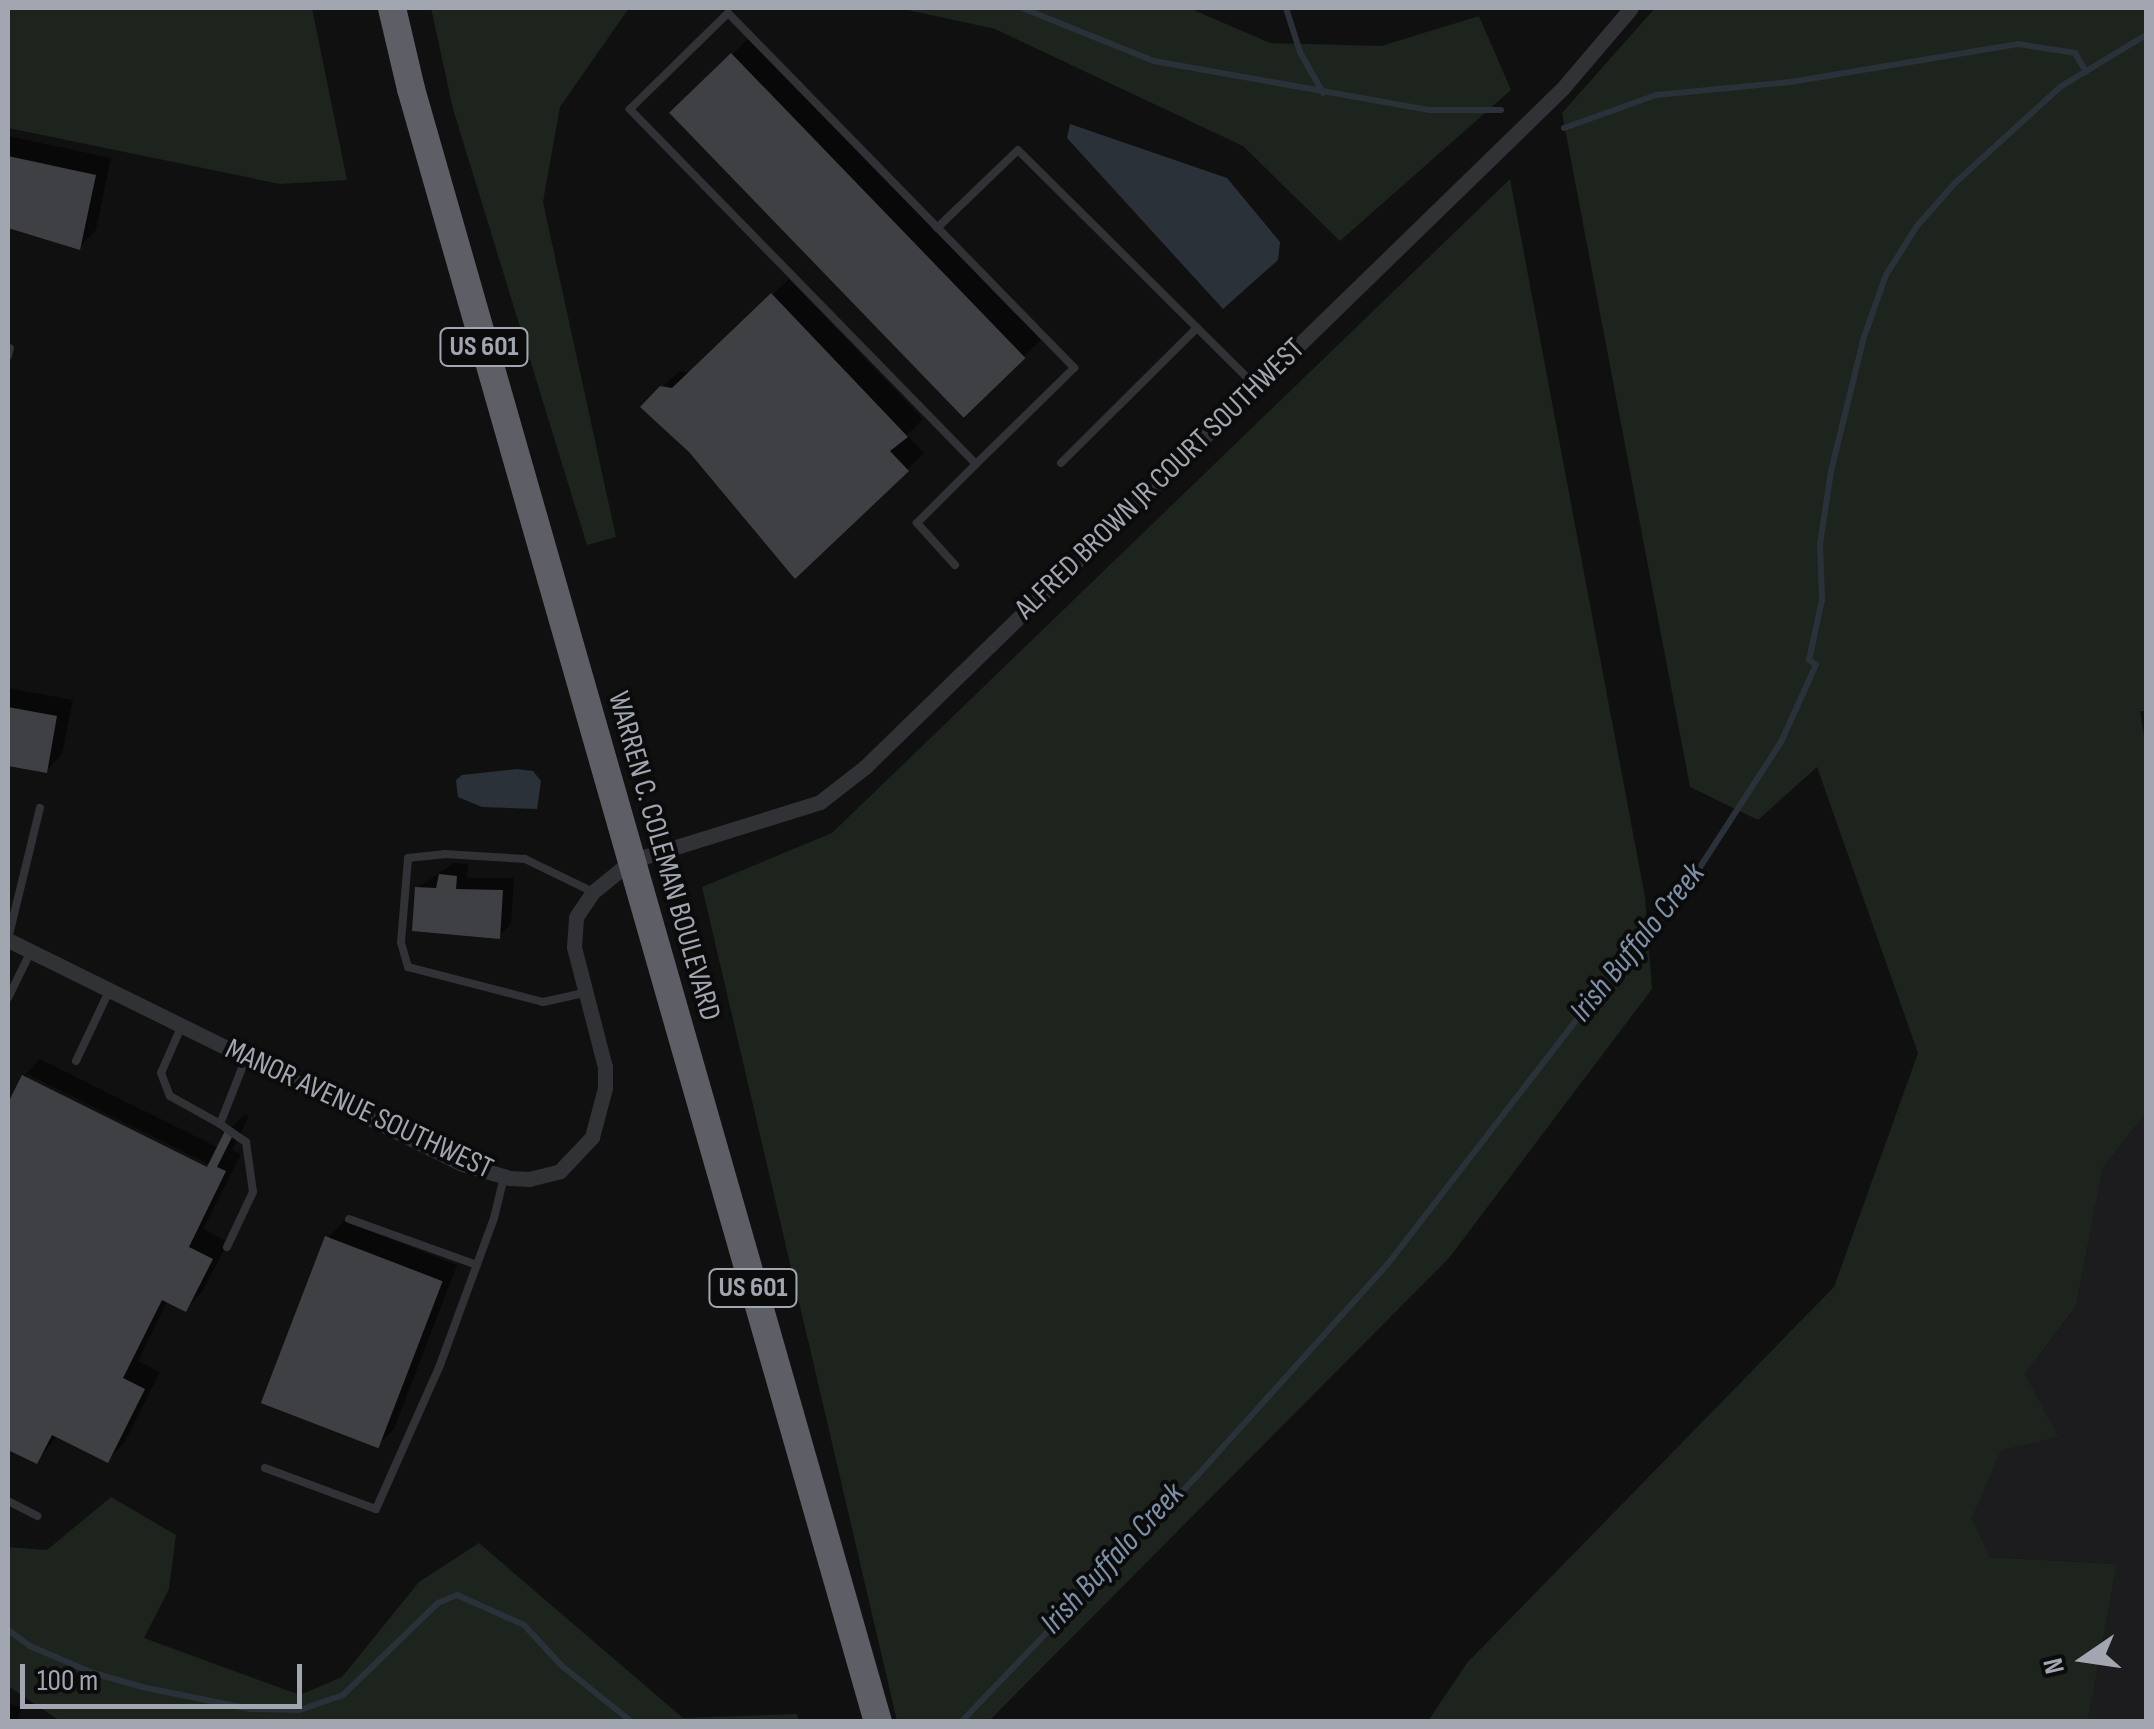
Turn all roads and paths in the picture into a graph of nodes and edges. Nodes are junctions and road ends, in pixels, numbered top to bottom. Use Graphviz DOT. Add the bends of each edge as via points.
graph roads {
  1 [pos="392,8"];
  2 [pos="1631,8"];
  3 [pos="937,228"];
  4 [pos="1197,328"];
  5 [pos="1256,386"];
  6 [pos="1061,463"];
  7 [pos="976,464"];
  8 [pos="955,564"];
  9 [pos="40,808"];
  10 [pos="631,861"];
  11 [pos="592,892"];
  12 [pos="8,940"];
  13 [pos="31,951"];
  14 [pos="110,989"];
  15 [pos="584,992"];
  16 [pos="8,998"];
  17 [pos="182,1024"];
  18 [pos="246,1058"];
  19 [pos="76,1061"];
  20 [pos="220,1124"];
  21 [pos="504,1177"];
  22 [pos="349,1219"];
  23 [pos="227,1247"];
  24 [pos="477,1265"];
  25 [pos="266,1468"];
  26 [pos="8,1501"];
  27 [pos="37,1516"];
  28 [pos="876,1718"];
  1 -- 10 [label="highway, WARREN C. COLEMAN BOULEVARD / US 601"];
  2 -- 5 [label="street, ALFRED BROWN JR COURT SOUTHWEST" via="1562,89"];
  3 -- 4 [label="lane" via="1018,150"];
  3 -- 7 [label="lane" via="1074,368"];
  3 -- 7 [label="lane" via="728,13 630,109"];
  4 -- 5 [label="lane"];
  4 -- 6 [label="lane"];
  5 -- 10 [label="street, ALFRED BROWN JR COURT SOUTHWEST" via="864,767 820,802"];
  7 -- 8 [label="lane" via="917,523"];
  9 -- 12 [label="lane"];
  10 -- 11 [label="street"];
  10 -- 28 [label="highway, WARREN C. COLEMAN BOULEVARD / US 601"];
  11 -- 15 [label="street, MANOR AVENUE SOUTHWEST" via="573,930"];
  11 -- 15 [label="lane" via="525,859 408,858 401,942 408,967 543,1002"];
  12 -- 13 [label="street, MANOR AVENUE SOUTHWEST"];
  13 -- 14 [label="street, MANOR AVENUE SOUTHWEST"];
  13 -- 16 [label="lane"];
  14 -- 17 [label="street, MANOR AVENUE SOUTHWEST"];
  14 -- 19 [label="lane"];
  15 -- 21 [label="street, MANOR AVENUE SOUTHWEST" via="604,1067 603,1104 592,1138 560,1170 530,1179"];
  17 -- 18 [label="street, MANOR AVENUE SOUTHWEST"];
  17 -- 20 [label="lane" via="161,1072 170,1096"];
  18 -- 20 [label="lane"];
  18 -- 21 [label="street, MANOR AVENUE SOUTHWEST" via="462,1164"];
  20 -- 23 [label="lane" via="246,1142 254,1192"];
  21 -- 24 [label="lane"];
  22 -- 24 [label="lane"];
  24 -- 25 [label="lane" via="376,1509"];
  26 -- 27 [label="lane"];
}
